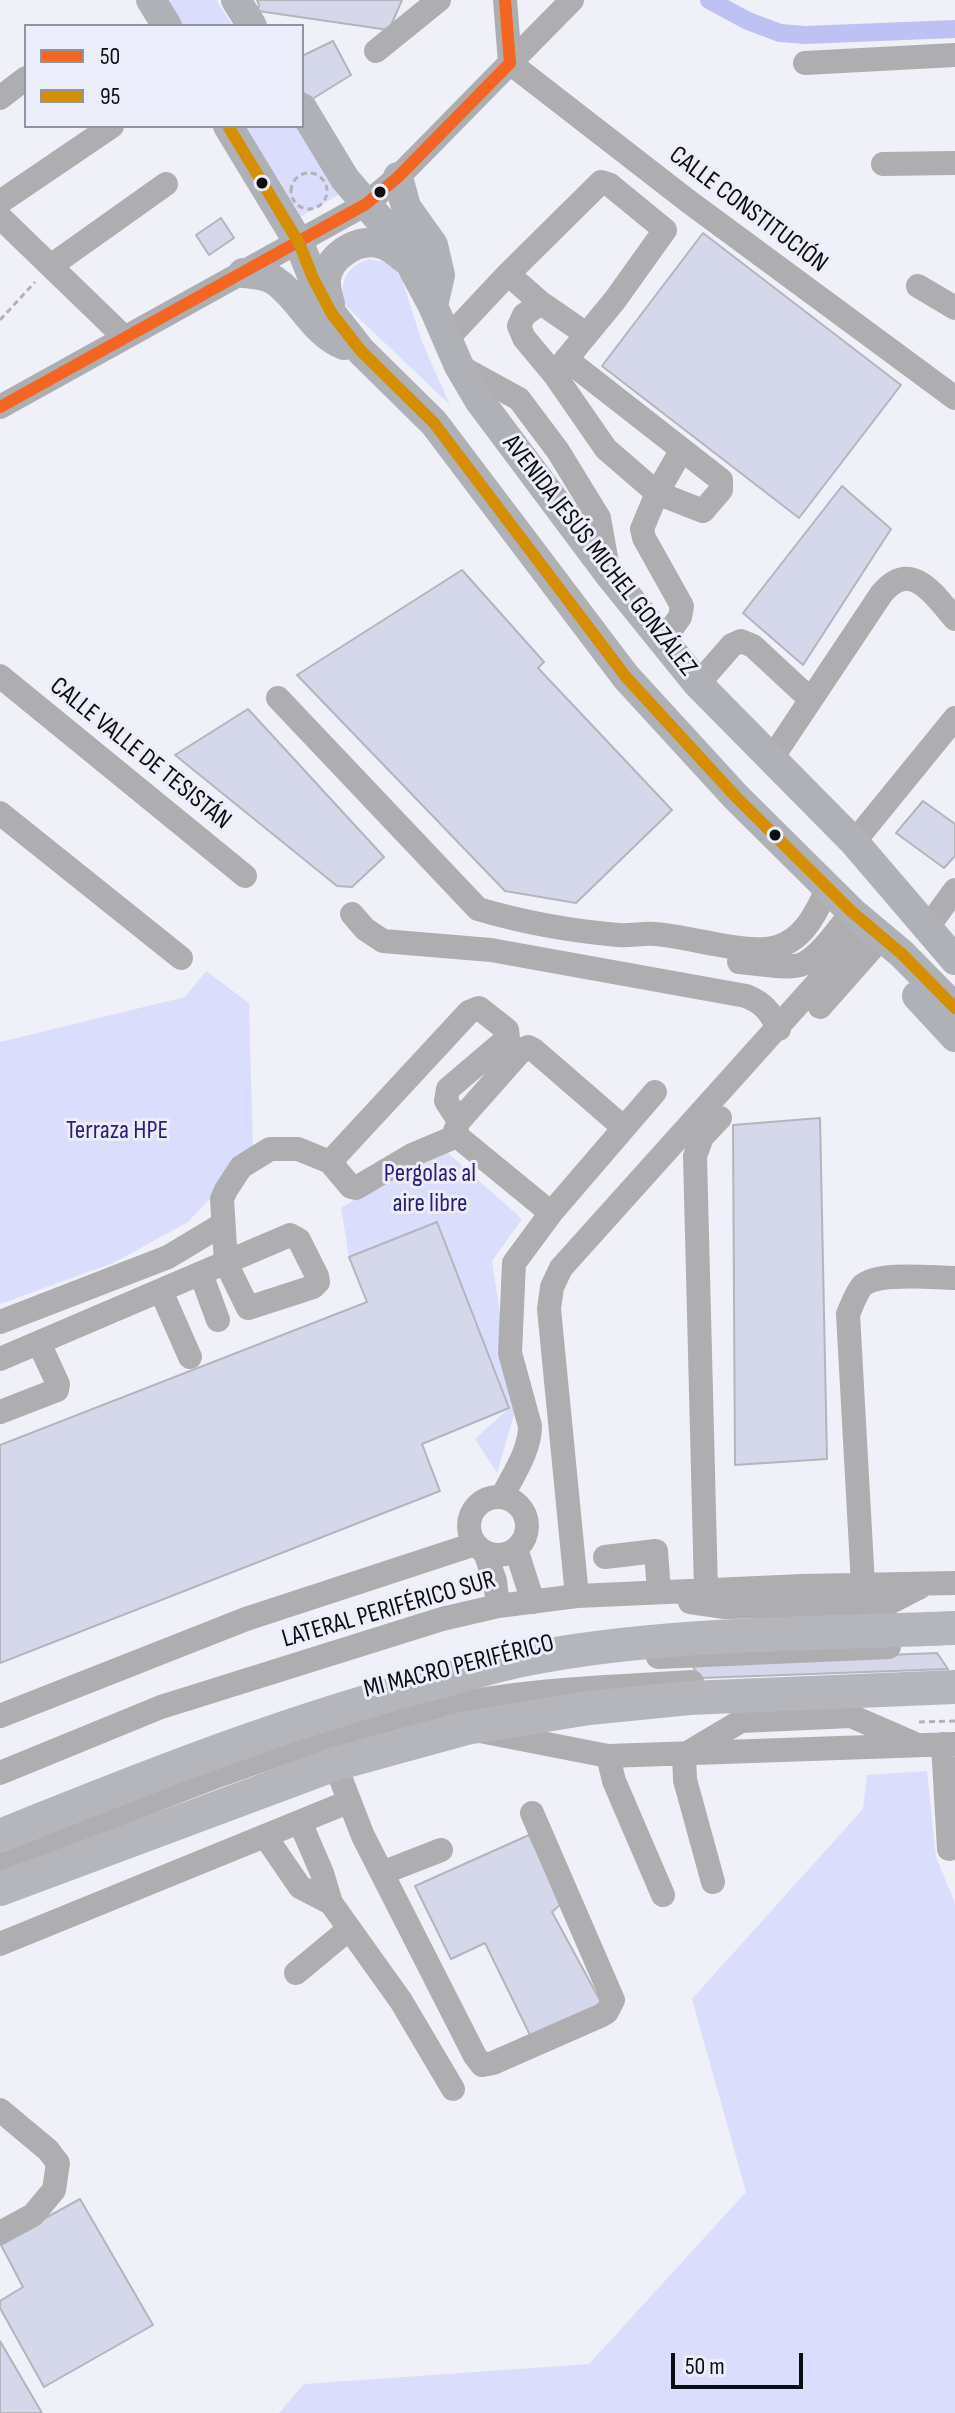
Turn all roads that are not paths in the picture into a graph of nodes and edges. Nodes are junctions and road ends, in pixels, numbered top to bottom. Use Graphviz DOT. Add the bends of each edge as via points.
graph roads {
  1 [pos="151,0"];
  2 [pos="236,0"];
  3 [pos="439,0"];
  4 [pos="505,0"];
  5 [pos="572,0"];
  6 [pos="166,24"];
  7 [pos="251,24"];
  8 [pos="376,51"];
  9 [pos="955,55"];
  10 [pos="510,63"];
  11 [pos="805,63"];
  12 [pos="24,80"];
  13 [pos="0,98"];
  14 [pos="304,111"];
  15 [pos="109,128"];
  16 [pos="229,128"];
  17 [pos="955,163"];
  18 [pos="883,164"];
  19 [pos="398,177"];
  20 [pos="166,184"];
  21 [pos="688,201"];
  22 [pos="0,202"];
  23 [pos="366,204"];
  24 [pos="5,229"];
  25 [pos="665,230"];
  26 [pos="299,243"];
  27 [pos="410,263"];
  28 [pos="52,265"];
  29 [pos="243,273"];
  30 [pos="508,274"];
  31 [pos="918,286"];
  32 [pos="541,303"];
  33 [pos="433,306"];
  34 [pos="955,308"];
  35 [pos="332,314"];
  36 [pos="586,334"];
  37 [pos="124,337"];
  38 [pos="361,351"];
  39 [pos="453,352"];
  40 [pos="560,367"];
  41 [pos="955,398"];
  42 [pos="0,407"];
  43 [pos="681,451"];
  44 [pos="657,493"];
  45 [pos="955,619"];
  46 [pos="662,642"];
  47 [pos="0,676"];
  48 [pos="698,684"];
  49 [pos="278,698"];
  50 [pos="810,699"];
  51 [pos="955,718"];
  52 [pos="772,758"];
  53 [pos="0,813"];
  54 [pos="854,842"];
  55 [pos="245,876"];
  56 [pos="885,877"];
  57 [pos="828,888"];
  58 [pos="955,890"];
  59 [pos="352,914"];
  60 [pos="946,925"];
  61 [pos="863,930"];
  62 [pos="620,936"];
  63 [pos="181,958"];
  64 [pos="955,960"];
  65 [pos="955,1008"];
  66 [pos="779,1029"];
  67 [pos="955,1037"];
  68 [pos="655,1092"];
  69 [pos="458,1128"];
  70 [pos="624,1128"];
  71 [pos="330,1162"];
  72 [pos="551,1213"];
  73 [pos="223,1224"];
  74 [pos="201,1274"];
  75 [pos="955,1278"];
  76 [pos="161,1291"];
  77 [pos="218,1320"];
  78 [pos="0,1322"];
  79 [pos="39,1343"];
  80 [pos="190,1357"];
  81 [pos="0,1359"];
  82 [pos="0,1412"];
  83 [pos="502,1497"];
  84 [pos="480,1548"];
  85 [pos="516,1549"];
  86 [pos="605,1557"];
  87 [pos="955,1583"];
  88 [pos="926,1584"];
  89 [pos="863,1585"];
  90 [pos="706,1590"];
  91 [pos="648,1593"];
  92 [pos="577,1596"];
  93 [pos="533,1602"];
  94 [pos="498,1606"];
  95 [pos="955,1628"];
  96 [pos="955,1644"];
  97 [pos="955,1673"];
  98 [pos="955,1687"];
  99 [pos="0,1716"];
  100 [pos="466,1728"];
  101 [pos="949,1744"];
  102 [pos="684,1755"];
  103 [pos="608,1756"];
  104 [pos="335,1764"];
  105 [pos="0,1773"];
  106 [pos="348,1802"];
  107 [pos="532,1813"];
  108 [pos="300,1822"];
  109 [pos="0,1836"];
  110 [pos="265,1836"];
  111 [pos="949,1849"];
  112 [pos="441,1850"];
  113 [pos="0,1852"];
  114 [pos="382,1873"];
  115 [pos="713,1882"];
  116 [pos="3,1883"];
  117 [pos="663,1895"];
  118 [pos="331,1903"];
  119 [pos="349,1929"];
  120 [pos="0,1944"];
  121 [pos="296,1973"];
  122 [pos="453,2089"];
  123 [pos="0,2110"];
  124 [pos="0,2233"];
  1 -- 6 [label="main road"];
  2 -- 7 [label="main road"];
  3 -- 8 [label="street"];
  4 -- 10 [label="street"];
  5 -- 10 [label="street"];
  9 -- 11 [label="street"];
  10 -- 19 [label="street"];
  10 -- 21 [label="street, CALLE CONSTITUCIÓN"];
  12 -- 13 [label="street"];
  14 -- 23 [label="main road, AVENIDA JESÚS MICHEL GONZÁLEZ"];
  15 -- 22 [label="street"];
  16 -- 26 [label="main road, AVENIDA JESÚS MICHEL GONZÁLEZ"];
  17 -- 18 [label="street"];
  19 -- 23 [label="street"];
  19 -- 33 [label="main road" via="406,207 433,245 440,275"];
  20 -- 28 [label="street"];
  21 -- 25 [label="street"];
  21 -- 41 [label="street, CALLE CONSTITUCIÓN"];
  23 -- 26 [label="street"];
  23 -- 27 [label="main road, AVENIDA JESÚS MICHEL GONZÁLEZ"];
  24 -- 28 [label="street"];
  25 -- 30 [label="street" via="601,182"];
  25 -- 36 [label="street"];
  26 -- 29 [label="street"];
  26 -- 35 [label="main road, AVENIDA JESÚS MICHEL GONZÁLEZ"];
  27 -- 33 [label="main road, AVENIDA JESÚS MICHEL GONZÁLEZ"];
  27 -- 35 [label="main road" via="377,242 345,250 326,276"];
  28 -- 37 [label="street"];
  29 -- 37 [label="street"];
  29 -- 38 [label="main road" via="271,278 333,341"];
  30 -- 32 [label="street"];
  30 -- 39 [label="street"];
  31 -- 34 [label="street"];
  32 -- 36 [label="street"];
  32 -- 40 [label="street" via="519,326 524,338"];
  33 -- 39 [label="main road, AVENIDA JESÚS MICHEL GONZÁLEZ"];
  35 -- 38 [label="main road, AVENIDA JESÚS MICHEL GONZÁLEZ"];
  36 -- 40 [label="street"];
  37 -- 42 [label="street"];
  38 -- 57 [label="main road, AVENIDA JESÚS MICHEL GONZÁLEZ" via="434,423 626,677"];
  39 -- 46 [label="main road, AVENIDA JESÚS MICHEL GONZÁLEZ" via="479,400"];
  40 -- 43 [label="street"];
  40 -- 44 [label="street" via="606,449"];
  43 -- 44 [label="street"];
  43 -- 44 [label="street" via="721,480 721,490 701,511"];
  44 -- 46 [label="street" via="642,529 682,606"];
  45 -- 50 [label="street" via="918,581 894,581"];
  46 -- 48 [label="main road, AVENIDA JESÚS MICHEL GONZÁLEZ"];
  47 -- 55 [label="street, CALLE VALLE DE TESISTÁN"];
  48 -- 50 [label="street" via="741,641"];
  48 -- 52 [label="main road, AVENIDA JESÚS MICHEL GONZÁLEZ"];
  49 -- 62 [label="street" via="478,909"];
  50 -- 52 [label="street"];
  51 -- 54 [label="street"];
  52 -- 54 [label="main road, AVENIDA JESÚS MICHEL GONZÁLEZ"];
  53 -- 63 [label="street"];
  54 -- 56 [label="main road, AVENIDA JESÚS MICHEL GONZÁLEZ"];
  56 -- 60 [label="main road"];
  56 -- 64 [label="main road, AVENIDA JESÚS MICHEL GONZÁLEZ"];
  57 -- 61 [label="main road, AVENIDA JESÚS MICHEL GONZÁLEZ"];
  57 -- 62 [label="street" via="808,926 777,947 739,947 655,934"];
  58 -- 60 [label="street"];
  59 -- 66 [label="street" via="383,941 491,950 746,996 768,1008"];
  61 -- 62 [label="street" via="792,966 664,950"];
  61 -- 65 [label="main road, AVENIDA JESÚS MICHEL GONZÁLEZ" via="902,954"];
  61 -- 66 [label="street"];
  61 -- 67 [label="main road"];
  61 -- 90 [label="street" via="697,1147"];
  66 -- 92 [label="street" via="561,1268 552,1287 549,1309"];
  68 -- 70 [label="street"];
  69 -- 70 [label="street" via="528,1047"];
  69 -- 71 [label="street" via="356,1188"];
  69 -- 71 [label="street" via="446,1101 448,1089 508,1038 507,1030 479,1008 469,1012"];
  69 -- 72 [label="street"];
  70 -- 72 [label="street"];
  71 -- 73 [label="street" via="284,1147 255,1157 226,1190"];
  72 -- 83 [label="street" via="512,1269 510,1353 530,1436"];
  73 -- 74 [label="street" via="226,1263"];
  73 -- 78 [label="street" via="168,1257"];
  74 -- 76 [label="street"];
  74 -- 77 [label="street"];
  75 -- 89 [label="street" via="871,1280 848,1314"];
  76 -- 79 [label="street"];
  76 -- 80 [label="street"];
  79 -- 81 [label="street"];
  79 -- 82 [label="street" via="57,1390"];
  83 -- 84 [label="street" via="488,1498 472,1511 469,1525"];
  83 -- 85 [label="street" via="515,1502 527,1521"];
  84 -- 85 [label="street" via="502,1555"];
  84 -- 94 [label="street" via="495,1581"];
  84 -- 99 [label="street" via="246,1619"];
  85 -- 93 [label="street"];
  86 -- 91 [label="street" via="656,1551"];
  87 -- 88 [label="street, LATERAL PERIFÉRICO SUR"];
  88 -- 89 [label="street, LATERAL PERIFÉRICO SUR"];
  88 -- 91 [label="street" via="887,1604 725,1607"];
  89 -- 90 [label="street, LATERAL PERIFÉRICO SUR"];
  90 -- 91 [label="street, LATERAL PERIFÉRICO SUR"];
  91 -- 92 [label="street, LATERAL PERIFÉRICO SUR"];
  92 -- 93 [label="street, LATERAL PERIFÉRICO SUR"];
  93 -- 94 [label="street, LATERAL PERIFÉRICO SUR"];
  94 -- 105 [label="street, LATERAL PERIFÉRICO SUR" via="161,1707"];
  95 -- 109 [label="highway" via="651,1641 526,1659 282,1728"];
  96 -- 113 [label="street, MI MACRO PERIFÉRICO" via="647,1658 532,1674 322,1731 166,1783"];
  97 -- 116 [label="street, MI MACRO PERIFÉRICO" via="536,1692 441,1708 323,1739 179,1790"];
  98 -- 100 [label="highway" via="689,1698"];
  100 -- 103 [label="street"];
  100 -- 104 [label="highway"];
  101 -- 102 [label="street"];
  101 -- 111 [label="street"];
  102 -- 103 [label="street"];
  102 -- 115 [label="street" via="685,1780"];
  103 -- 117 [label="street"];
  104 -- 106 [label="street"];
  104 -- 116 [label="highway"];
  106 -- 108 [label="street"];
  106 -- 114 [label="street"];
  107 -- 114 [label="street" via="613,2000 600,2016 493,2063 482,2065 475,2056"];
  108 -- 110 [label="street"];
  108 -- 118 [label="street"];
  110 -- 118 [label="street" via="300,1887"];
  110 -- 120 [label="street"];
  112 -- 114 [label="street"];
  118 -- 119 [label="street"];
  119 -- 121 [label="street"];
  119 -- 122 [label="street" via="401,2001"];
  123 -- 124 [label="street" via="58,2163 54,2190 33,2215"];
}
